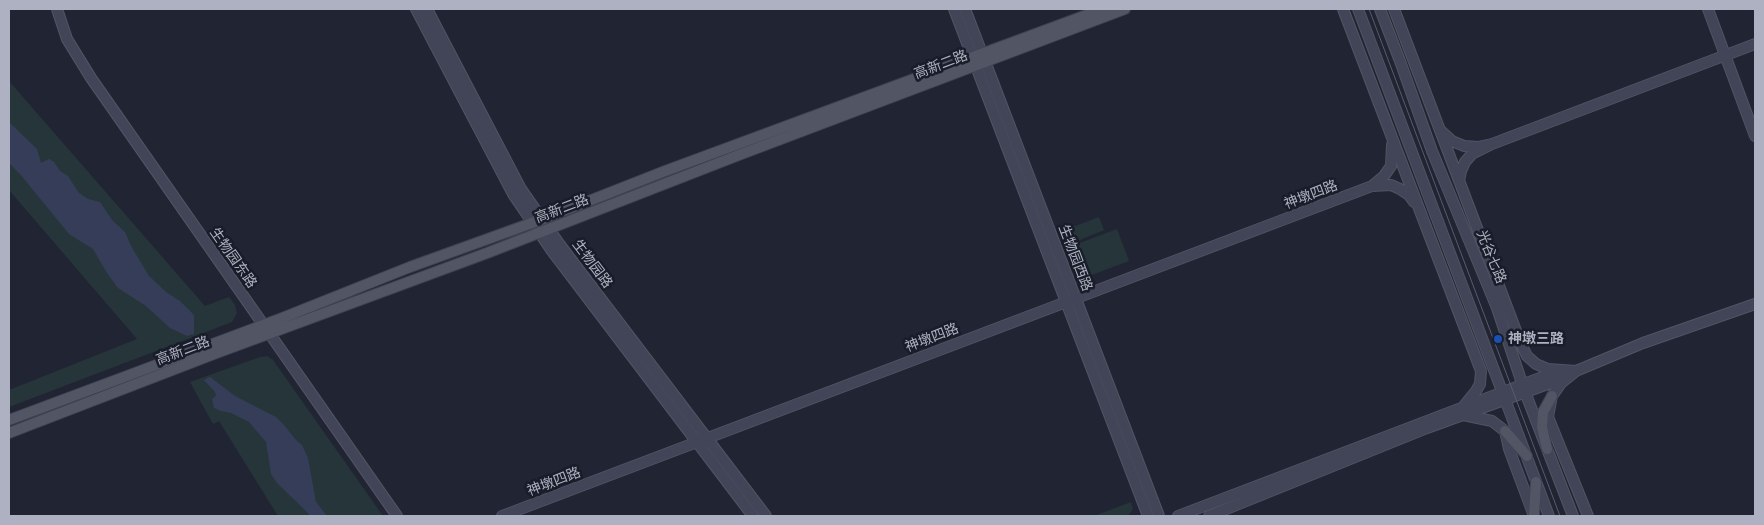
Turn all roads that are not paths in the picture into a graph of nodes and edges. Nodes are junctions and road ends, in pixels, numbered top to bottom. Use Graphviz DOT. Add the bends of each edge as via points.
graph roads {
  1 [pos="57,9"];
  2 [pos="416,9"];
  3 [pos="427,9"];
  4 [pos="954,9"];
  5 [pos="965,9"];
  6 [pos="1103,9"];
  7 [pos="1124,9"];
  8 [pos="1342,9"];
  9 [pos="1357,9"];
  10 [pos="1380,9"];
  11 [pos="1394,9"];
  12 [pos="1708,9"];
  13 [pos="1755,44"];
  14 [pos="1358,49"];
  15 [pos="1726,55"];
  16 [pos="979,60"];
  17 [pos="1400,61"];
  18 [pos="1425,93"];
  19 [pos="1439,129"];
  20 [pos="1390,134"];
  21 [pos="1755,136"];
  22 [pos="1492,144"];
  23 [pos="1459,182"];
  24 [pos="1372,186"];
  25 [pos="1418,206"];
  26 [pos="538,221"];
  27 [pos="545,231"];
  28 [pos="1428,232"];
  29 [pos="1456,268"];
  30 [pos="1494,274"];
  31 [pos="1070,300"];
  32 [pos="1755,304"];
  33 [pos="1497,308"];
  34 [pos="263,325"];
  35 [pos="1480,332"];
  36 [pos="270,334"];
  37 [pos="1511,345"];
  38 [pos="1536,364"];
  39 [pos="1481,371"];
  40 [pos="1568,372"];
  41 [pos="1524,387"];
  42 [pos="1504,396"];
  43 [pos="1552,396"];
  44 [pos="1463,411"];
  45 [pos="9,420"];
  46 [pos="1504,431"];
  47 [pos="9,433"];
  48 [pos="702,440"];
  49 [pos="1547,449"];
  50 [pos="1527,456"];
  51 [pos="1536,482"];
  52 [pos="397,516"];
  53 [pos="502,516"];
  54 [pos="753,516"];
  55 [pos="766,516"];
  56 [pos="1148,516"];
  57 [pos="1159,516"];
  58 [pos="1178,516"];
  59 [pos="1209,516"];
  60 [pos="1534,516"];
  61 [pos="1549,516"];
  62 [pos="1573,516"];
  63 [pos="1588,516"];
  1 -- 34 [label="street, 生物园东路" via="67,39 91,78"];
  2 -- 26 [label="street, 生物园路" via="513,194"];
  3 -- 26 [label="street, 生物园路"];
  4 -- 16 [label="street, 生物园西路"];
  5 -- 16 [label="street, 生物园西路"];
  6 -- 16 [label="main road, 高新二路"];
  7 -- 16 [label="main road, 高新二路"];
  8 -- 14 [label="street"];
  9 -- 14 [label="street"];
  9 -- 29 [label="street"];
  10 -- 17 [label="street, 光谷七路"];
  11 -- 18 [label="street"];
  12 -- 15 [label="street"];
  13 -- 15 [label="street"];
  14 -- 20 [label="street"];
  15 -- 21 [label="street"];
  15 -- 22 [label="street"];
  16 -- 26 [label="main road, 高新二路" via="675,168"];
  16 -- 27 [label="main road, 高新二路"];
  16 -- 31 [label="street, 生物园西路"];
  17 -- 18 [label="street"];
  17 -- 33 [label="street, 光谷七路" via="1432,151"];
  18 -- 19 [label="street"];
  19 -- 22 [label="street" via="1452,141 1464,146"];
  19 -- 23 [label="street"];
  20 -- 24 [label="street" via="1391,166"];
  20 -- 25 [label="street"];
  22 -- 23 [label="street" via="1472,154 1465,162"];
  23 -- 30 [label="street"];
  24 -- 25 [label="street" via="1391,185 1409,195"];
  24 -- 31 [label="street, 神墩四路"];
  25 -- 28 [label="street"];
  26 -- 27 [label="street, 生物园路"];
  26 -- 34 [label="main road, 高新二路"];
  27 -- 36 [label="main road, 高新二路"];
  27 -- 48 [label="street, 生物园路"];
  28 -- 29 [label="street"];
  28 -- 39 [label="street"];
  29 -- 35 [label="street"];
  30 -- 33 [label="street"];
  30 -- 38 [label="street" via="1521,344"];
  31 -- 48 [label="street, 神墩四路"];
  31 -- 56 [label="street, 生物园西路"];
  31 -- 57 [label="street, 生物园西路"];
  32 -- 40 [label="street"];
  33 -- 37 [label="street, 光谷七路"];
  34 -- 36 [label="street, 生物园东路"];
  34 -- 45 [label="main road, 高新二路"];
  35 -- 39 [label="street"];
  35 -- 42 [label="street"];
  36 -- 47 [label="main road, 高新二路"];
  36 -- 52 [label="street, 生物园东路"];
  37 -- 38 [label="street" via="1520,357"];
  37 -- 41 [label="street, 光谷七路"];
  38 -- 40 [label="street"];
  39 -- 44 [label="street" via="1480,384"];
  40 -- 41 [label="street"];
  40 -- 43 [label="street"];
  41 -- 42 [label="street"];
  41 -- 49 [label="street, 光谷七路"];
  42 -- 44 [label="street"];
  42 -- 50 [label="street"];
  43 -- 49 [label="main road" via="1543,412 1542,427"];
  43 -- 63 [label="street" via="1548,417"];
  44 -- 46 [label="street" via="1492,421"];
  44 -- 58 [label="street"];
  44 -- 59 [label="street"];
  46 -- 50 [label="main road"];
  46 -- 60 [label="street"];
  48 -- 53 [label="street, 神墩四路"];
  48 -- 54 [label="street, 生物园路"];
  48 -- 55 [label="street, 生物园路"];
  49 -- 62 [label="street, 光谷七路"];
  50 -- 51 [label="street"];
  51 -- 60 [label="main road"];
  51 -- 61 [label="street"];
}
